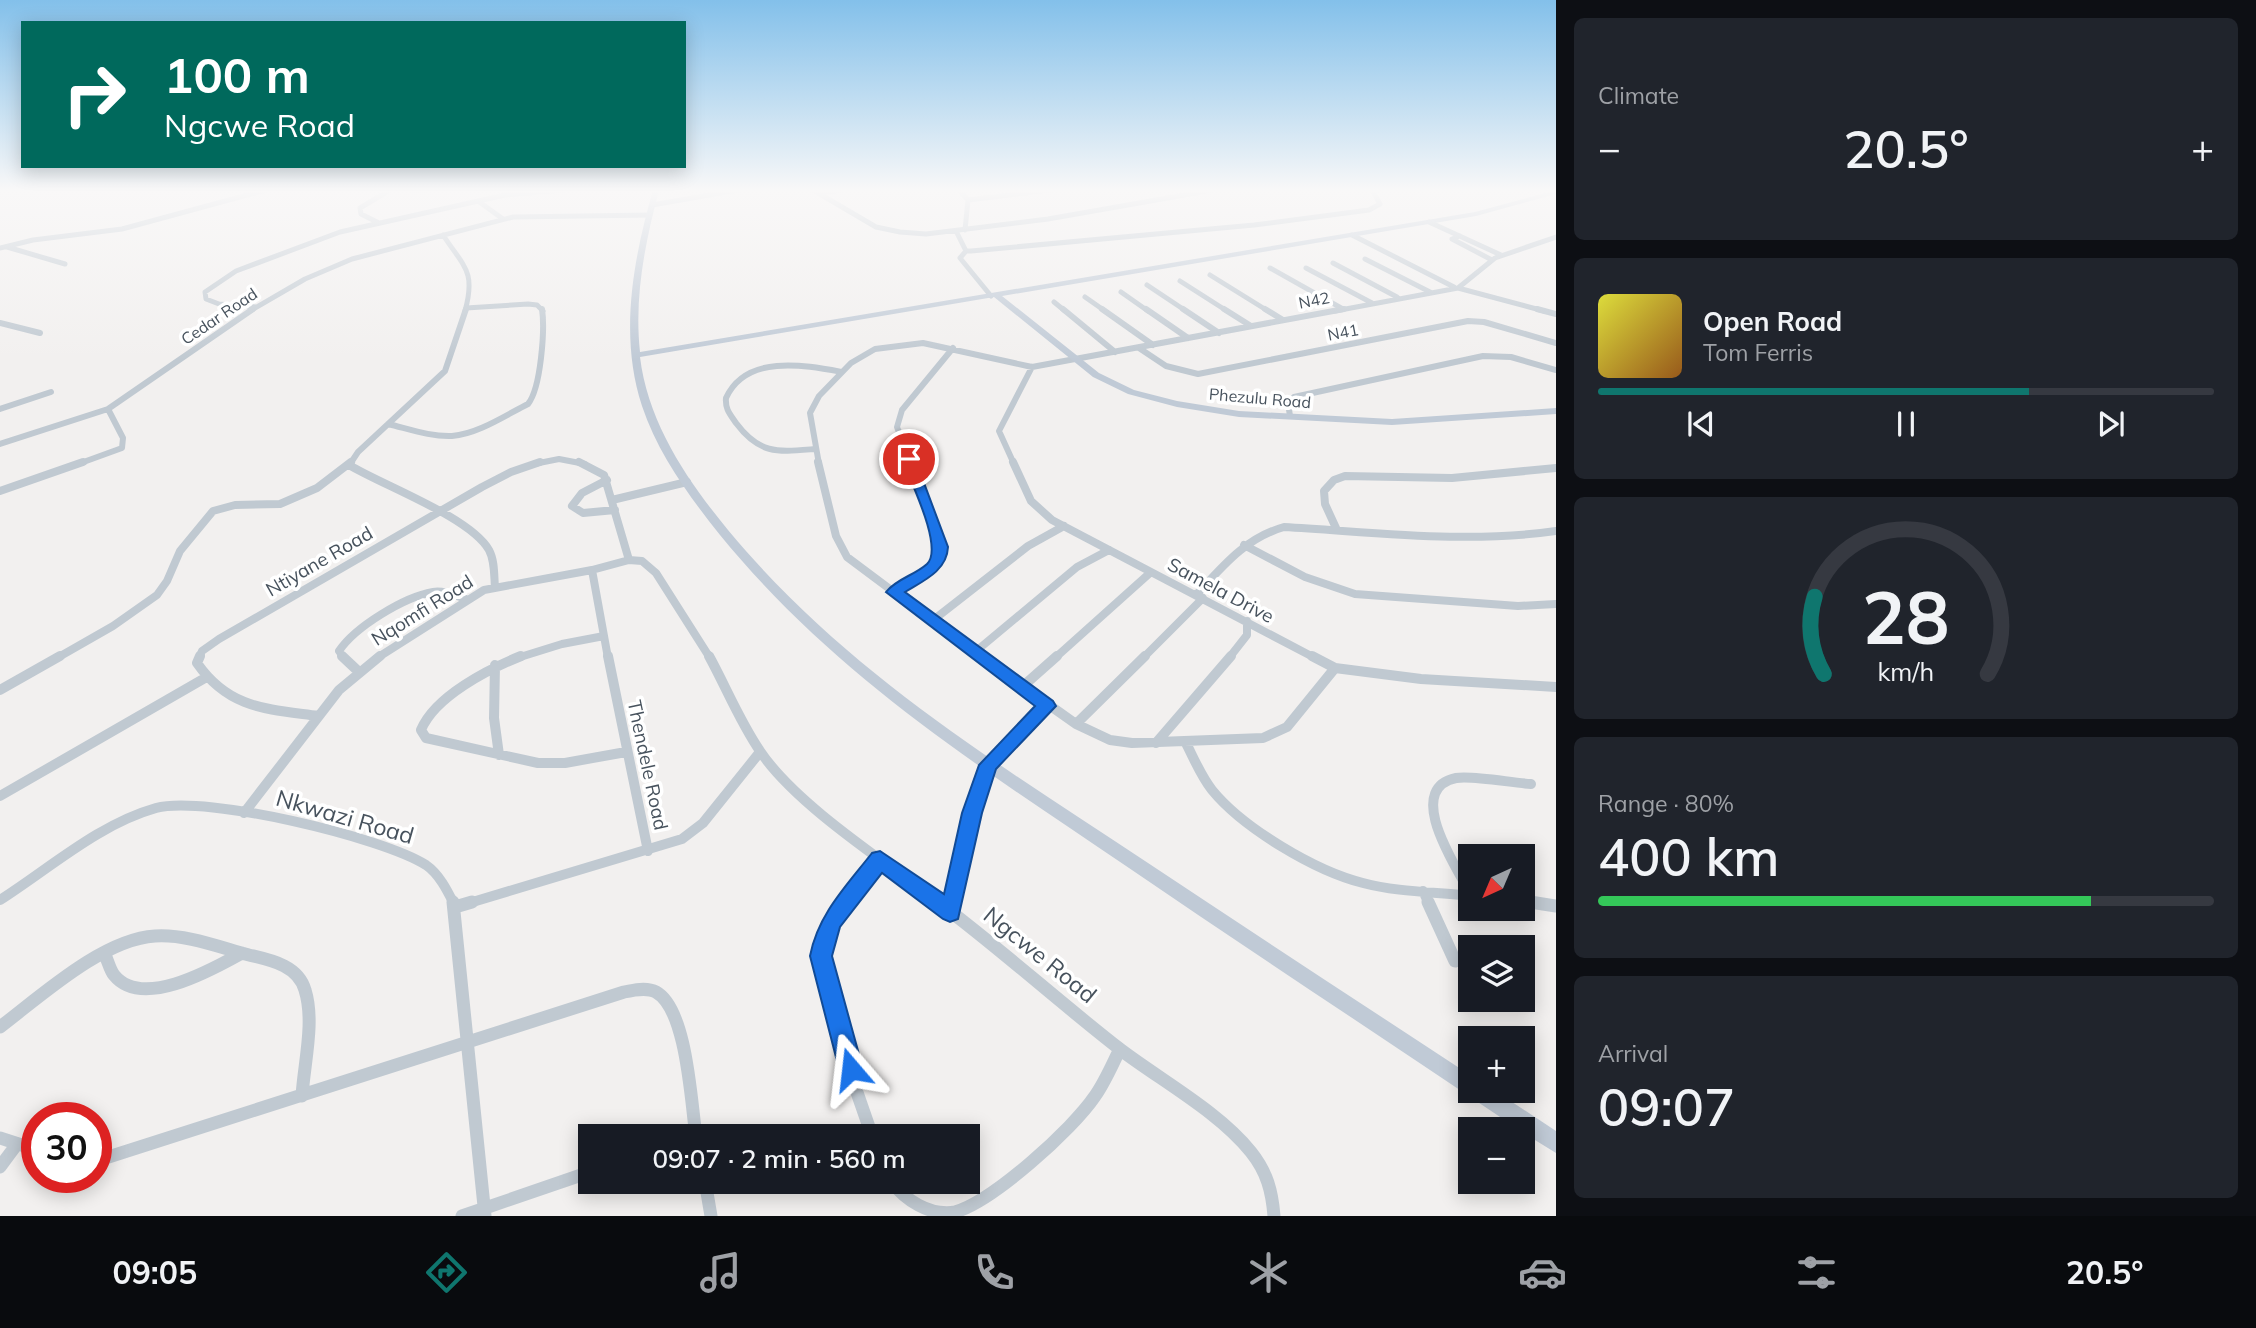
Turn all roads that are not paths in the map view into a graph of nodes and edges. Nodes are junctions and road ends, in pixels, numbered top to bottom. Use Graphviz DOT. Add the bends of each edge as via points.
graph roads {
  1 [pos="3,247"];
  2 [pos="299,247"];
  3 [pos="399,247"];
  4 [pos="451,247"];
  5 [pos="645,247"];
  6 [pos="964,247"];
  7 [pos="1013,247"];
  8 [pos="1283,247"];
  9 [pos="1375,247"];
  10 [pos="1467,247"];
  11 [pos="1484,247"];
  12 [pos="1526,247"];
  13 [pos="966,251"];
  14 [pos="1501,255"];
  15 [pos="1365,259"];
  16 [pos="1492,260"];
  17 [pos="1333,263"];
  18 [pos="65,264"];
  19 [pos="1270,268"];
  20 [pos="1306,268"];
  21 [pos="1210,275"];
  22 [pos="1180,281"];
  23 [pos="1147,285"];
  24 [pos="1457,288"];
  25 [pos="1121,292"];
  26 [pos="1430,292"];
  27 [pos="993,296"];
  28 [pos="1085,297"];
  29 [pos="1397,297"];
  30 [pos="1054,302"];
  31 [pos="1372,303"];
  32 [pos="256,307"];
  33 [pos="466,308"];
  34 [pos="1343,309"];
  35 [pos="1556,314"];
  36 [pos="1283,320"];
  37 [pos="0,323"];
  38 [pos="1251,326"];
  39 [pos="1219,332"];
  40 [pos="40,333"];
  41 [pos="1188,338"];
  42 [pos="1556,343"];
  43 [pos="1153,345"];
  44 [pos="953,348"];
  45 [pos="1139,348"];
  46 [pos="1115,352"];
  47 [pos="635,355"];
  48 [pos="1076,357"];
  49 [pos="1032,367"];
  50 [pos="1556,370"];
  51 [pos="842,372"];
  52 [pos="51,392"];
  53 [pos="0,409"];
  54 [pos="108,410"];
  55 [pos="1556,411"];
  56 [pos="1290,416"];
  57 [pos="388,424"];
  58 [pos="0,444"];
  59 [pos="815,449"];
  60 [pos="349,465"];
  61 [pos="1556,468"];
  62 [pos="607,480"];
  63 [pos="687,482"];
  64 [pos="0,491"];
  65 [pos="612,499"];
  66 [pos="615,510"];
  67 [pos="440,512"];
  68 [pos="1064,526"];
  69 [pos="1336,528"];
  70 [pos="1556,531"];
  71 [pos="1244,545"];
  72 [pos="1109,550"];
  73 [pos="629,560"];
  74 [pos="592,570"];
  75 [pos="1151,572"];
  76 [pos="495,588"];
  77 [pos="894,592"];
  78 [pos="1200,597"];
  79 [pos="466,599"];
  80 [pos="1556,604"];
  81 [pos="932,621"];
  82 [pos="1247,621"];
  83 [pos="604,636"];
  84 [pos="975,652"];
  85 [pos="495,665"];
  86 [pos="1335,668"];
  87 [pos="359,672"];
  88 [pos="205,678"];
  89 [pos="1022,687"];
  90 [pos="1556,687"];
  91 [pos="0,690"];
  92 [pos="1047,706"];
  93 [pos="318,716"];
  94 [pos="1076,724"];
  95 [pos="1156,743"];
  96 [pos="1186,743"];
  97 [pos="626,752"];
  98 [pos="760,752"];
  99 [pos="499,755"];
  100 [pos="988,765"];
  101 [pos="1531,784"];
  102 [pos="0,796"];
  103 [pos="244,813"];
  104 [pos="648,851"];
  105 [pos="880,860"];
  106 [pos="1458,870"];
  107 [pos="1423,891"];
  108 [pos="1458,894"];
  109 [pos="0,900"];
  110 [pos="1535,903"];
  111 [pos="1556,905"];
  112 [pos="455,907"];
  113 [pos="950,912"];
  114 [pos="242,953"];
  115 [pos="105,955"];
  116 [pos="1455,961"];
  117 [pos="0,1027"];
  118 [pos="467,1043"];
  119 [pos="1120,1049"];
  120 [pos="1458,1078"];
  121 [pos="302,1096"];
  122 [pos="1496,1103"];
  123 [pos="694,1124"];
  124 [pos="868,1124"];
  125 [pos="0,1138"];
  126 [pos="1556,1143"];
  127 [pos="17,1144"];
  128 [pos="21,1145"];
  129 [pos="112,1155"];
  130 [pos="0,1167"];
  131 [pos="578,1177"];
  132 [pos="708,1194"];
  133 [pos="901,1194"];
  134 [pos="484,1212"];
  135 [pos="462,1216"];
  136 [pos="712,1216"];
  137 [pos="1274,1216"];
  1 -- 18 [label="street"];
  2 -- 32 [label="street" via="255,263 205,292 213,303"];
  3 -- 32 [label="street, Cedar Road" via="339,263"];
  4 -- 33 [label="street" via="471,282"];
  5 -- 47 [label="street" via="635,305"];
  6 -- 13 [label="street"];
  7 -- 13 [label="street"];
  8 -- 27 [label="street"];
  9 -- 24 [label="street"];
  10 -- 16 [label="street"];
  11 -- 14 [label="street"];
  12 -- 14 [label="street"];
  13 -- 27 [label="street" via="960,258"];
  14 -- 16 [label="street"];
  15 -- 26 [label="street"];
  16 -- 24 [label="street"];
  17 -- 29 [label="street"];
  19 -- 34 [label="street"];
  20 -- 31 [label="street"];
  21 -- 36 [label="street"];
  22 -- 38 [label="street"];
  23 -- 39 [label="street"];
  24 -- 26 [label="street, N42"];
  24 -- 35 [label="street, N42"];
  25 -- 41 [label="street"];
  26 -- 29 [label="street, N42"];
  27 -- 47 [label="street"];
  27 -- 48 [label="street, Phezulu Road"];
  28 -- 43 [label="street"];
  29 -- 31 [label="street, N42"];
  30 -- 46 [label="street"];
  31 -- 34 [label="street, N42"];
  32 -- 54 [label="street, Cedar Road"];
  33 -- 57 [label="street" via="445,372"];
  33 -- 57 [label="street" via="528,304 543,310 533,398 486,425 455,436"];
  34 -- 36 [label="street, N42"];
  36 -- 38 [label="street, N42"];
  37 -- 40 [label="street"];
  38 -- 39 [label="street, N42"];
  39 -- 41 [label="street, N42"];
  41 -- 43 [label="street, N42"];
  42 -- 45 [label="street, N41" via="1468,321 1198,374 1166,366"];
  43 -- 45 [label="street, N42"];
  44 -- 49 [label="street"];
  44 -- 51 [label="street" via="923,342 876,349 857,357"];
  44 -- 77 [label="street" via="902,410 897,428 935,526 940,555 933,566"];
  45 -- 46 [label="street, N42"];
  46 -- 48 [label="street, N42"];
  47 -- 63 [label="street" via="651,414"];
  48 -- 49 [label="street, N42"];
  48 -- 56 [label="street, Phezulu Road" via="1107,381 1147,397 1228,413"];
  49 -- 68 [label="street, Samela Drive" via="999,431 1031,501"];
  50 -- 56 [label="street" via="1511,357 1483,356 1294,397 1288,403"];
  51 -- 59 [label="street" via="812,407 809,420"];
  51 -- 59 [label="street" via="806,365 765,368 744,376 725,399 724,405 744,434 761,447"];
  52 -- 53 [label="street"];
  54 -- 58 [label="street, Cedar Road"];
  54 -- 64 [label="street" via="123,438 122,449"];
  55 -- 56 [label="street, Phezulu Road" via="1416,421"];
  57 -- 60 [label="street"];
  59 -- 77 [label="street" via="840,548"];
  60 -- 67 [label="street"];
  60 -- 91 [label="street" via="317,488 280,504 235,505 213,511 180,551 157,595 113,626"];
  61 -- 69 [label="street" via="1452,478 1345,476 1329,483 1323,493"];
  62 -- 65 [label="street"];
  62 -- 66 [label="street" via="576,497 572,506 583,513"];
  62 -- 67 [label="street, Ntiyane Road" via="595,468 536,461"];
  63 -- 65 [label="street"];
  63 -- 100 [label="street" via="734,547 801,620 880,688"];
  65 -- 66 [label="street"];
  66 -- 73 [label="street"];
  67 -- 76 [label="street" via="489,551"];
  67 -- 88 [label="street, Ntiyane Road" via="209,645 197,663"];
  68 -- 72 [label="street, Samela Drive"];
  68 -- 81 [label="street" via="1028,546"];
  69 -- 70 [label="street" via="1495,537"];
  69 -- 71 [label="street" via="1277,528"];
  71 -- 78 [label="street"];
  71 -- 80 [label="street" via="1305,577 1355,594 1518,606"];
  72 -- 75 [label="street, Samela Drive"];
  72 -- 84 [label="street" via="1077,567"];
  73 -- 74 [label="street, Nqomfi Road"];
  73 -- 98 [label="street, Ngcwe Road" via="647,563 662,581 699,637"];
  74 -- 76 [label="street, Nqomfi Road"];
  74 -- 83 [label="street, Thendele Road"];
  75 -- 78 [label="street, Samela Drive"];
  75 -- 89 [label="street"];
  76 -- 79 [label="street, Nqomfi Road"];
  77 -- 81 [label="street"];
  78 -- 82 [label="street, Samela Drive"];
  78 -- 94 [label="street"];
  79 -- 87 [label="street, Nqomfi Road"];
  79 -- 87 [label="street" via="441,592 425,595 351,636 339,651"];
  81 -- 84 [label="street"];
  82 -- 86 [label="street, Samela Drive"];
  82 -- 95 [label="street" via="1243,642"];
  83 -- 85 [label="street" via="561,643"];
  83 -- 97 [label="street, Thendele Road"];
  84 -- 89 [label="street"];
  85 -- 99 [label="street"];
  85 -- 99 [label="street" via="432,710 421,730 435,741"];
  86 -- 90 [label="street, Samela Drive" via="1421,679"];
  86 -- 96 [label="street" via="1287,727 1276,733 1245,741"];
  87 -- 93 [label="street, Nqomfi Road"];
  88 -- 93 [label="street" via="242,704"];
  88 -- 102 [label="street"];
  89 -- 92 [label="street"];
  92 -- 94 [label="street"];
  92 -- 100 [label="street"];
  93 -- 103 [label="street, Nqomfi Road"];
  94 -- 95 [label="street" via="1110,740"];
  95 -- 96 [label="street"];
  96 -- 107 [label="street" via="1214,793 1255,827 1361,883"];
  97 -- 99 [label="street" via="565,763"];
  97 -- 104 [label="street, Thendele Road"];
  98 -- 104 [label="street" via="703,823 682,839"];
  98 -- 105 [label="street, Ngcwe Road" via="818,810"];
  100 -- 113 [label="street"];
  100 -- 120 [label="street"];
  101 -- 106 [label="street" via="1456,779 1444,782 1435,792 1431,808 1435,822"];
  103 -- 109 [label="street, Nkwazi Road" via="181,805 159,807 114,827"];
  103 -- 112 [label="street, Nkwazi Road" via="399,852 427,865"];
  104 -- 112 [label="street, Thendele Road"];
  105 -- 113 [label="street, Ngcwe Road"];
  105 -- 124 [label="street" via="833,920 821,956"];
  107 -- 108 [label="street"];
  107 -- 116 [label="street"];
  110 -- 111 [label="street"];
  112 -- 118 [label="street, Nkwazi Road"];
  113 -- 119 [label="street, Ngcwe Road"];
  114 -- 115 [label="street" via="155,936 138,938"];
  114 -- 115 [label="street" via="205,973 145,988 118,981 107,967"];
  114 -- 121 [label="street" via="277,962 294,972 305,989"];
  115 -- 117 [label="street"];
  118 -- 121 [label="street"];
  118 -- 123 [label="street" via="624,992 655,992 676,1021"];
  118 -- 134 [label="street, Nkwazi Road"];
  119 -- 133 [label="street" via="1094,1098 1066,1130 976,1201 953,1213 925,1212"];
  119 -- 137 [label="street, Ngcwe Road" via="1219,1122 1250,1151 1272,1191"];
  121 -- 129 [label="street"];
  122 -- 126 [label="street"];
  125 -- 127 [label="street"];
  127 -- 128 [label="street"];
  127 -- 130 [label="street"];
  131 -- 134 [label="street"];
  132 -- 136 [label="street"];
  134 -- 135 [label="street"];
}
